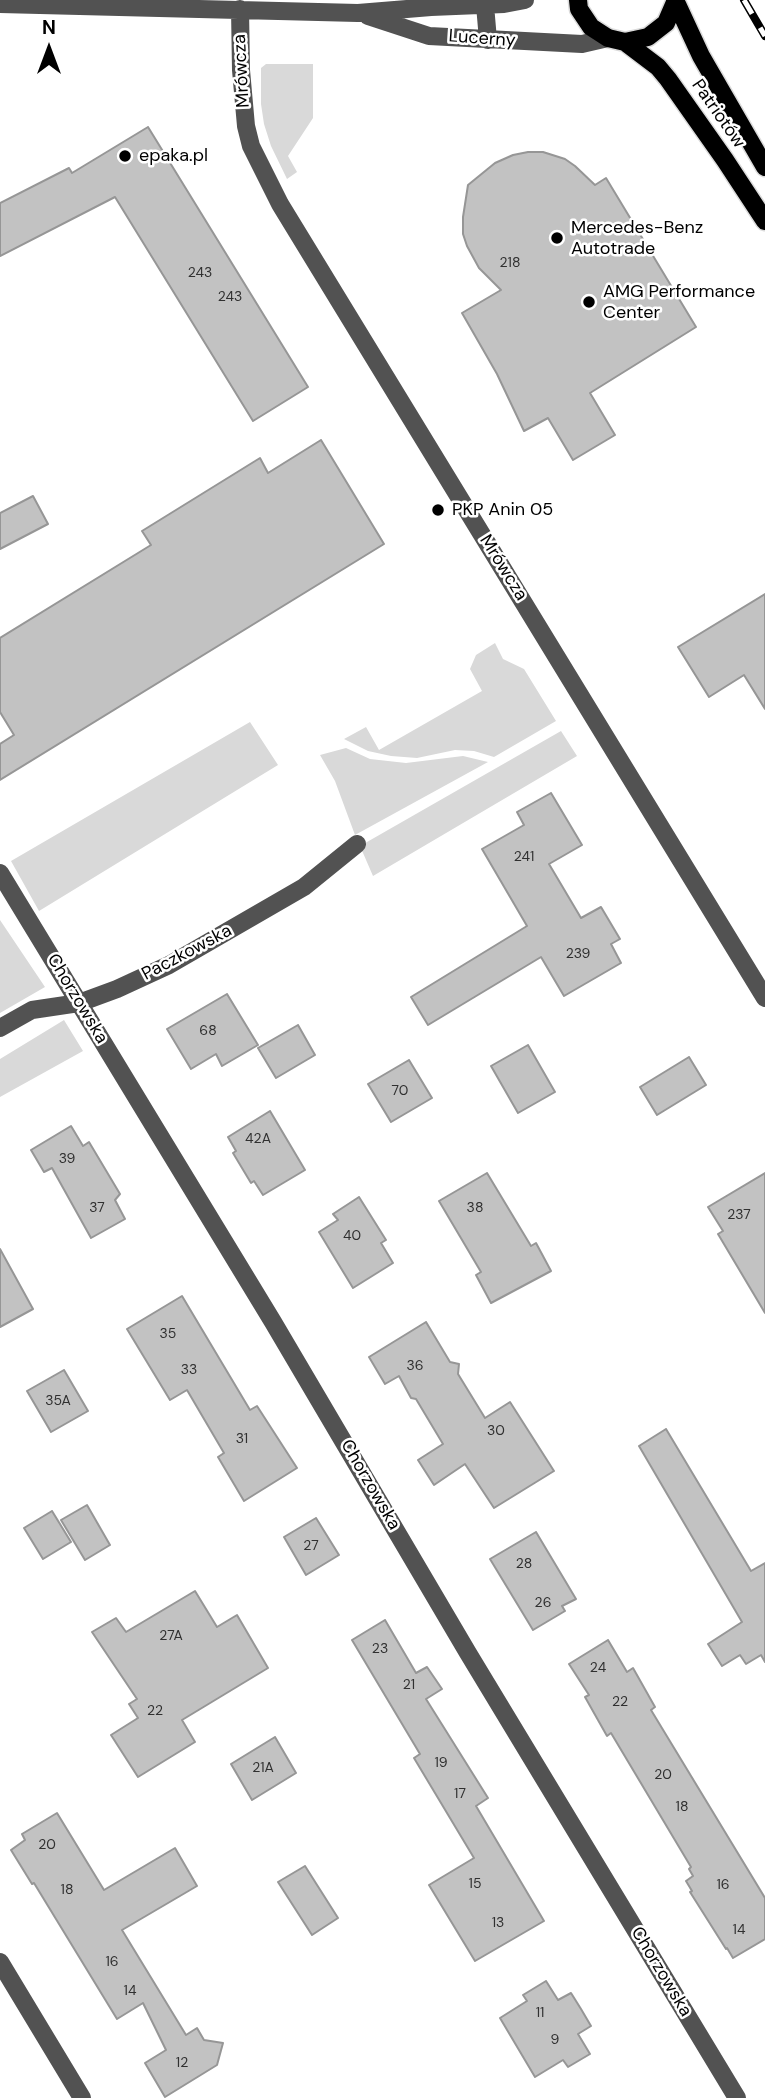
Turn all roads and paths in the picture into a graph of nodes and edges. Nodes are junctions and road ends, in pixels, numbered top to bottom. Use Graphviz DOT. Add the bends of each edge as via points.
graph roads {
  1 [pos="525,0"];
  2 [pos="578,0"];
  3 [pos="676,1"];
  4 [pos="0,4"];
  5 [pos="485,5"];
  6 [pos="240,9"];
  7 [pos="358,13"];
  8 [pos="488,40"];
  9 [pos="616,40"];
  10 [pos="765,167"];
  11 [pos="765,221"];
  12 [pos="357,844"];
  13 [pos="0,873"];
  14 [pos="765,998"];
  15 [pos="79,1003"];
  16 [pos="0,1028"];
  17 [pos="0,1962"];
  18 [pos="82,2098"];
  19 [pos="737,2098"];
  1 -- 5 [label="street, Lucerny"];
  2 -- 9 [label="main road, Patriotów" via="591,27"];
  3 -- 9 [label="main road" via="666,23 648,37"];
  3 -- 10 [label="main road, Patriotów"];
  4 -- 6 [label="street, Lucerny"];
  5 -- 7 [label="street, Lucerny"];
  5 -- 8 [label="street"];
  6 -- 7 [label="street, Lucerny"];
  6 -- 14 [label="street, Mrówcza" via="246,126 280,204"];
  7 -- 8 [label="street, Lucerny" via="429,36"];
  8 -- 9 [label="street, Lucerny" via="582,44"];
  9 -- 11 [label="main road, Patriotów" via="668,79"];
  12 -- 15 [label="street, Paczkowska" via="304,887 181,959"];
  13 -- 15 [label="street, Chorzowska"];
  15 -- 16 [label="street, Paczkowska" via="32,1010"];
  15 -- 19 [label="street, Chorzowska"];
  17 -- 18 [label="street"];
}
